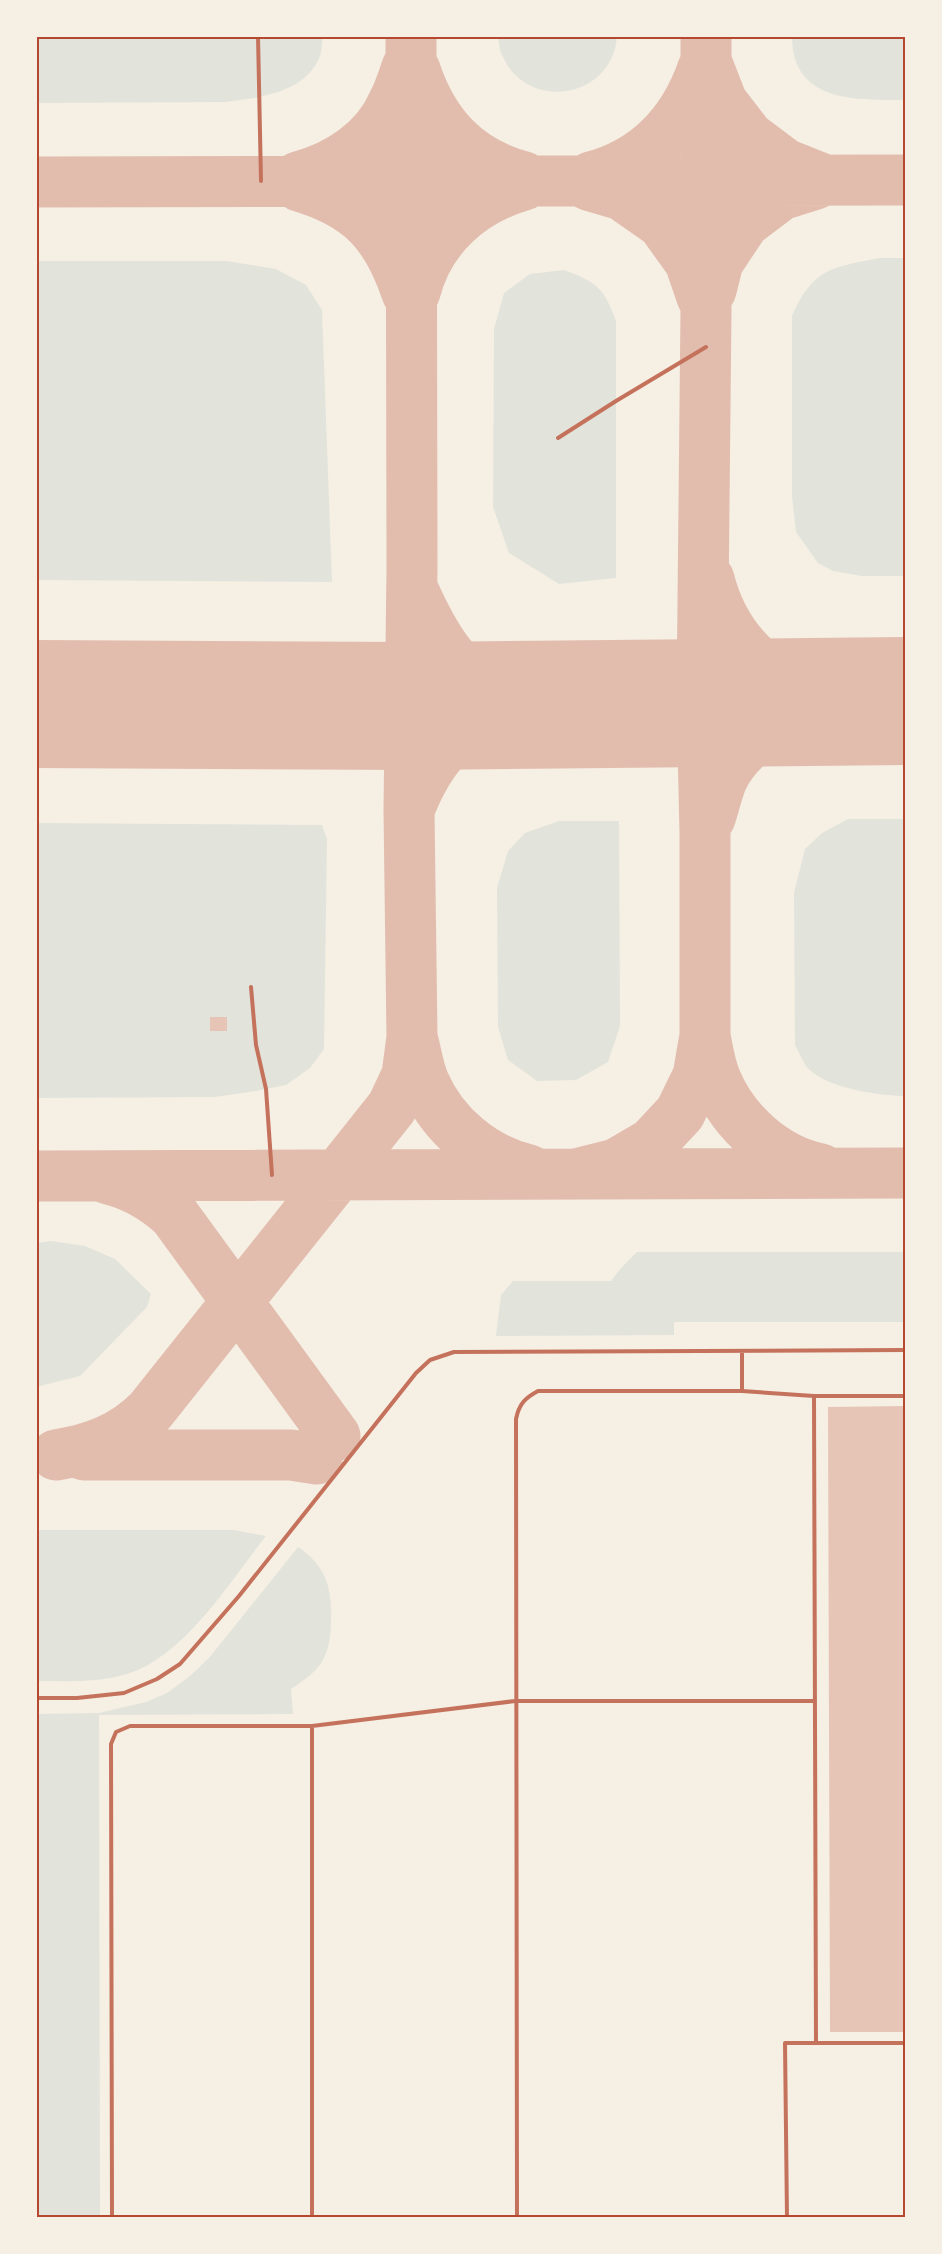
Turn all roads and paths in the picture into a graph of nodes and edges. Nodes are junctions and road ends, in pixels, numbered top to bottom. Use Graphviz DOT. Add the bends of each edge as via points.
graph roads {
  1 [pos="258,36"];
  2 [pos="261,181"];
  3 [pos="706,348"];
  4 [pos="558,438"];
  5 [pos="251,986"];
  6 [pos="272,1175"];
  7 [pos="906,1350"];
  8 [pos="742,1351"];
  9 [pos="742,1391"];
  10 [pos="814,1396"];
  11 [pos="906,1396"];
  12 [pos="36,1698"];
  13 [pos="515,1701"];
  14 [pos="815,1702"];
  15 [pos="312,1726"];
  16 [pos="816,2043"];
  17 [pos="906,2043"];
  18 [pos="112,2218"];
  19 [pos="312,2218"];
  20 [pos="517,2218"];
  21 [pos="787,2218"];
  1 -- 2 [label="lane"];
  3 -- 4 [label="lane"];
  5 -- 6 [label="lane" via="256,1045 266,1089"];
  7 -- 8 [label="lane"];
  8 -- 9 [label="lane"];
  8 -- 12 [label="lane" via="454,1352 430,1360 416,1373 239,1596 180,1664 157,1679 124,1693"];
  9 -- 10 [label="lane"];
  9 -- 13 [label="lane" via="538,1391 526,1397 518,1407"];
  10 -- 11 [label="lane"];
  10 -- 14 [label="lane"];
  13 -- 14 [label="lane"];
  13 -- 15 [label="lane"];
  13 -- 20 [label="lane"];
  14 -- 16 [label="lane"];
  15 -- 18 [label="lane" via="130,1726 116,1732 111,1744"];
  15 -- 19 [label="lane"];
  16 -- 17 [label="lane"];
  16 -- 21 [label="lane" via="785,2042"];
}
